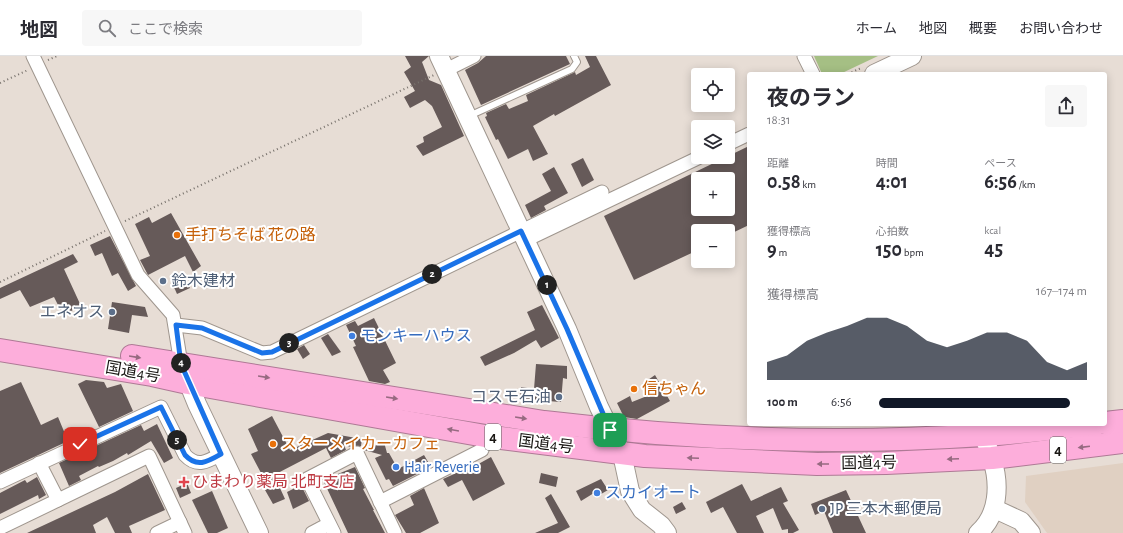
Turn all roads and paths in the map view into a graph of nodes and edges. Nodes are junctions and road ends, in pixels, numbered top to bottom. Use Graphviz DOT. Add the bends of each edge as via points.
graph roads {
  1 [pos="474,56"];
  2 [pos="574,56"];
  3 [pos="804,56"];
  4 [pos="912,56"];
  5 [pos="35,61"];
  6 [pos="442,63"];
  7 [pos="812,72"];
  8 [pos="878,72"];
  9 [pos="0,83"];
  10 [pos="468,116"];
  11 [pos="747,135"];
  12 [pos="735,141"];
  13 [pos="691,161"];
  14 [pos="602,192"];
  15 [pos="114,226"];
  16 [pos="523,235"];
  17 [pos="0,282"];
  18 [pos="176,325"];
  19 [pos="0,336"];
  20 [pos="0,350"];
  21 [pos="185,374"];
  22 [pos="1123,421"];
  23 [pos="1107,423"];
  24 [pos="1057,426"];
  25 [pos="610,430"];
  26 [pos="980,430"];
  27 [pos="485,436"];
  28 [pos="1123,442"];
  29 [pos="221,454"];
  30 [pos="622,454"];
  31 [pos="992,458"];
  32 [pos="39,464"];
  33 [pos="0,482"];
  34 [pos="58,500"];
  35 [pos="380,502"];
  36 [pos="995,509"];
  37 [pos="183,527"];
  38 [pos="0,528"];
  39 [pos="331,529"];
  40 [pos="157,533"];
  41 [pos="258,533"];
  42 [pos="312,533"];
  43 [pos="395,533"];
  44 [pos="667,533"];
  45 [pos="978,533"];
  46 [pos="1031,533"];
  1 -- 6 [label="street"];
  2 -- 10 [label="lane" via="577,62 572,70"];
  3 -- 7 [label="street"];
  4 -- 8 [label="street"];
  5 -- 9 [label="path"];
  5 -- 15 [label="street"];
  6 -- 10 [label="street"];
  6 -- 15 [label="path"];
  10 -- 16 [label="street"];
  11 -- 12 [label="street"];
  13 -- 16 [label="street"];
  14 -- 16 [label="street"];
  15 -- 17 [label="path"];
  15 -- 18 [label="street" via="138,275 167,306"];
  16 -- 18 [label="street" via="272,352 262,353 202,328"];
  16 -- 25 [label="street"];
  18 -- 21 [label="street"];
  19 -- 21 [label="highway, 国道4号 / 4, one-way"];
  20 -- 21 [label="highway, 国道4号 / 4" via="152,375"];
  21 -- 25 [label="highway, 国道4号 / 4, one-way"];
  27 -- 21 [label="highway, 国道4号 / 4, one-way"];
  21 -- 29 [label="street"];
  22 -- 23 [label="highway"];
  24 -- 26 [label="highway, 国道4号 / 4"];
  25 -- 26 [label="highway, 国道4号 / 4" via="793,440 913,438"];
  25 -- 30 [label="street"];
  26 -- 31 [label="street"];
  27 -- 30 [label="highway, 国道4号 / 4"];
  27 -- 35 [label="street" via="482,450"];
  28 -- 31 [label="highway, 国道4号 / 4, one-way"];
  29 -- 32 [label="street" via="205,463 198,464 189,460 161,407"];
  29 -- 41 [label="street"];
  31 -- 30 [label="highway, 国道4号 / 4, one-way" via="886,464 817,464"];
  30 -- 44 [label="street" via="630,491 636,502 642,510 662,525"];
  31 -- 36 [label="street" via="996,477"];
  32 -- 33 [label="street"];
  32 -- 34 [label="street"];
  34 -- 37 [label="street" via="148,456"];
  34 -- 38 [label="street"];
  35 -- 39 [label="street" via="357,453 307,479"];
  35 -- 43 [label="street"];
  36 -- 45 [label="street"];
  36 -- 46 [label="street" via="1021,521"];
  37 -- 40 [label="street"];
  39 -- 42 [label="street"];
}
